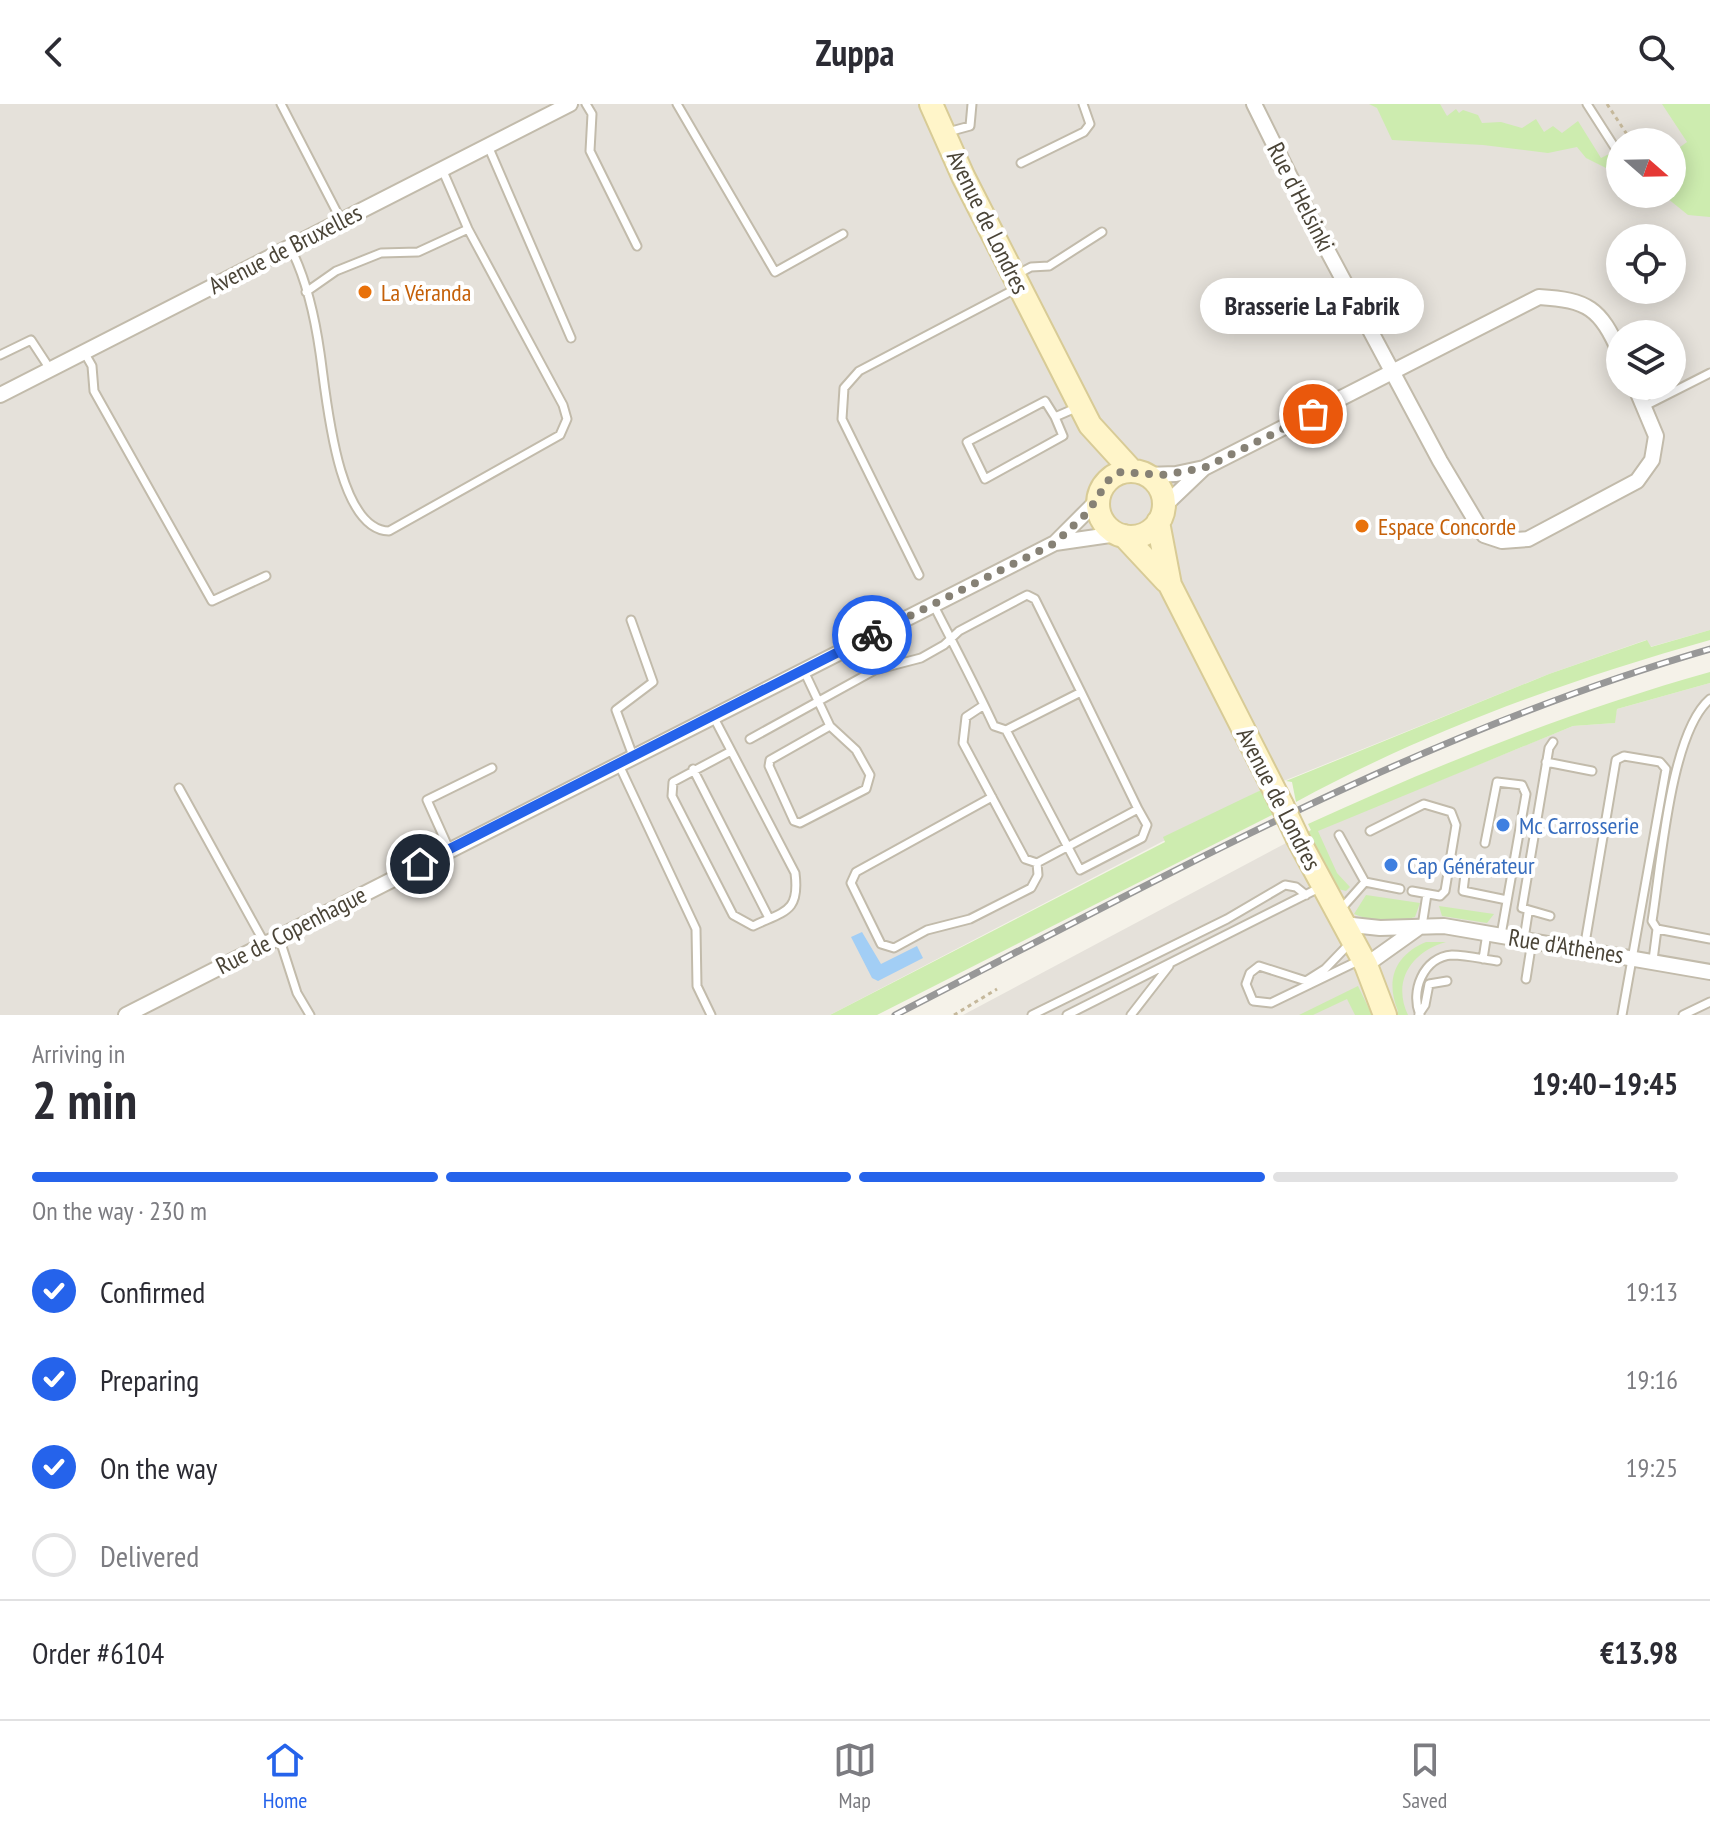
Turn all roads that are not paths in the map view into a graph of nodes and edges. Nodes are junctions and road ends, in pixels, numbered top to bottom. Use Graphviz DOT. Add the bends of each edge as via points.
graph roads {
  1 [pos="281,104"];
  2 [pos="570,104"];
  3 [pos="586,104"];
  4 [pos="677,104"];
  5 [pos="931,104"];
  6 [pos="972,104"];
  7 [pos="1083,104"];
  8 [pos="1254,104"];
  9 [pos="1587,104"];
  10 [pos="944,133"];
  11 [pos="1606,134"];
  12 [pos="488,146"];
  13 [pos="1021,163"];
  14 [pos="442,169"];
  15 [pos="341,220"];
  16 [pos="468,229"];
  17 [pos="1102,232"];
  18 [pos="843,234"];
  19 [pos="637,246"];
  20 [pos="290,247"];
  21 [pos="1016,282"];
  22 [pos="306,292"];
  23 [pos="1606,324"];
  24 [pos="571,338"];
  25 [pos="84,352"];
  26 [pos="0,355"];
  27 [pos="50,369"];
  28 [pos="1395,373"];
  29 [pos="1710,373"];
  30 [pos="0,395"];
  31 [pos="1642,400"];
  32 [pos="1645,406"];
  33 [pos="1085,415"];
  34 [pos="1055,417"];
  35 [pos="1204,468"];
  36 [pos="1139,473"];
  37 [pos="1100,494"];
  38 [pos="1160,515"];
  39 [pos="1121,535"];
  40 [pos="1055,543"];
  41 [pos="919,575"];
  42 [pos="266,576"];
  43 [pos="1170,585"];
  44 [pos="933,604"];
  45 [pos="631,620"];
  46 [pos="951,638"];
  47 [pos="803,669"];
  48 [pos="1081,692"];
  49 [pos="1710,699"];
  50 [pos="818,701"];
  51 [pos="984,705"];
  52 [pos="713,716"];
  53 [pos="830,726"];
  54 [pos="1006,730"];
  55 [pos="750,739"];
  56 [pos="1553,742"];
  57 [pos="731,751"];
  58 [pos="633,756"];
  59 [pos="1546,762"];
  60 [pos="618,763"];
  61 [pos="492,768"];
  62 [pos="693,769"];
  63 [pos="1592,771"];
  64 [pos="179,788"];
  65 [pos="992,797"];
  66 [pos="1138,809"];
  67 [pos="1370,831"];
  68 [pos="1339,835"];
  69 [pos="1485,843"];
  70 [pos="1066,847"];
  71 [pos="449,849"];
  72 [pos="1037,863"];
  73 [pos="1466,866"];
  74 [pos="1365,882"];
  75 [pos="1400,889"];
  76 [pos="1315,890"];
  77 [pos="1412,891"];
  78 [pos="1427,894"];
  79 [pos="1507,900"];
  80 [pos="1528,913"];
  81 [pos="1550,916"];
  82 [pos="769,918"];
  83 [pos="1422,926"];
  84 [pos="1657,929"];
  85 [pos="1494,934"];
  86 [pos="279,937"];
  87 [pos="1710,939"];
  88 [pos="1352,940"];
  89 [pos="1528,940"];
  90 [pos="265,944"];
  91 [pos="1584,949"];
  92 [pos="1632,957"];
  93 [pos="1483,959"];
  94 [pos="1653,960"];
  95 [pos="1497,961"];
  96 [pos="1172,962"];
  97 [pos="1710,972"];
  98 [pos="1526,979"];
  99 [pos="1447,981"];
  100 [pos="1710,1002"];
  101 [pos="1420,1014"];
  102 [pos="126,1015"];
  103 [pos="310,1015"];
  104 [pos="711,1015"];
  105 [pos="1032,1015"];
  106 [pos="1067,1015"];
  107 [pos="1131,1015"];
  108 [pos="1385,1015"];
  109 [pos="1622,1015"];
  110 [pos="1683,1015"];
  1 -- 15 [label="lane"];
  2 -- 12 [label="street, Avenue de Bruxelles"];
  3 -- 19 [label="lane" via="592,114 590,151"];
  4 -- 18 [label="lane" via="775,272"];
  5 -- 10 [label="street, Avenue de Londres"];
  6 -- 10 [label="lane" via="970,126"];
  7 -- 13 [label="lane" via="1090,124 1084,132"];
  8 -- 28 [label="street, Rue d'Helsinki"];
  9 -- 11 [label="lane"];
  10 -- 21 [label="street, Avenue de Londres"];
  12 -- 14 [label="street, Avenue de Bruxelles"];
  12 -- 24 [label="lane"];
  14 -- 15 [label="street, Avenue de Bruxelles"];
  14 -- 16 [label="lane"];
  15 -- 20 [label="street, Avenue de Bruxelles"];
  16 -- 22 [label="lane" via="418,252 381,253 336,271"];
  16 -- 22 [label="lane" via="567,419 560,435 389,531 366,523 348,489 329,428"];
  17 -- 21 [label="lane" via="1049,266 1031,267"];
  20 -- 22 [label="lane"];
  20 -- 25 [label="street, Avenue de Bruxelles"];
  21 -- 33 [label="street, Avenue de Londres"];
  21 -- 41 [label="lane" via="859,371 844,388 842,419"];
  23 -- 28 [label="street" via="1592,307 1539,297"];
  25 -- 27 [label="street, Avenue de Bruxelles"];
  25 -- 42 [label="lane" via="92,366 94,391 212,601"];
  26 -- 27 [label="lane" via="31,340"];
  27 -- 30 [label="street, Avenue de Bruxelles"];
  28 -- 32 [label="street, Rue d'Helsinki" via="1467,510 1484,535 1502,541 1528,539 1637,481 1655,449"];
  28 -- 35 [label="street"];
  29 -- 32 [label="lane"];
  31 -- 32 [label="street, Rue d'Helsinki"];
  33 -- 34 [label="lane"];
  33 -- 36 [label="street, Avenue de Londres"];
  33 -- 37 [label="street, Avenue de Londres"];
  34 -- 34 [label="lane" via="1045,401 967,442 985,479 1063,436"];
  35 -- 36 [label="street"];
  35 -- 38 [label="street"];
  36 -- 37 [label="street" via="1115,475"];
  36 -- 38 [label="street" via="1161,490"];
  37 -- 39 [label="street" via="1103,521"];
  37 -- 40 [label="street, Rue de Copenhague"];
  38 -- 39 [label="street" via="1143,535"];
  38 -- 43 [label="street, Avenue de Londres"];
  39 -- 40 [label="street, Rue de Copenhague"];
  39 -- 43 [label="street, Avenue de Londres"];
  40 -- 44 [label="street, Rue de Copenhague"];
  43 -- 76 [label="street, Avenue de Londres, bridge" via="1282,805"];
  44 -- 46 [label="lane"];
  44 -- 47 [label="street, Rue de Copenhague"];
  45 -- 58 [label="lane" via="653,682 616,710"];
  46 -- 48 [label="lane" via="1030,596"];
  46 -- 50 [label="lane" via="921,658 875,670"];
  46 -- 51 [label="lane"];
  47 -- 50 [label="lane"];
  47 -- 52 [label="street, Rue de Copenhague"];
  48 -- 54 [label="lane"];
  48 -- 66 [label="lane"];
  49 -- 84 [label="lane" via="1683,740 1652,921"];
  50 -- 53 [label="lane"];
  50 -- 55 [label="lane"];
  51 -- 54 [label="lane" via="994,726"];
  51 -- 65 [label="lane" via="966,717 963,743"];
  52 -- 57 [label="lane"];
  52 -- 58 [label="street, Rue de Copenhague"];
  53 -- 53 [label="lane" via="866,764 869,785 800,823 794,821 770,760"];
  54 -- 70 [label="lane"];
  56 -- 59 [label="lane"];
  57 -- 62 [label="lane"];
  57 -- 82 [label="lane" via="795,873 798,897 790,909"];
  58 -- 60 [label="street, Rue de Copenhague"];
  59 -- 63 [label="lane"];
  59 -- 80 [label="lane" via="1522,908"];
  60 -- 71 [label="street, Rue de Copenhague"];
  60 -- 104 [label="lane" via="696,929 697,986"];
  61 -- 71 [label="lane" via="427,800"];
  62 -- 82 [label="lane"];
  62 -- 82 [label="lane" via="673,782 672,796 699,849 733,915 753,926"];
  64 -- 90 [label="lane"];
  65 -- 72 [label="lane" via="1025,859"];
  65 -- 72 [label="lane" via="856,872 851,883 881,944 894,948 1031,888"];
  66 -- 70 [label="lane"];
  66 -- 70 [label="lane" via="1147,825 1142,838 1085,870 1076,868"];
  67 -- 78 [label="lane" via="1424,804 1451,812 1456,825 1445,891 1440,896"];
  68 -- 74 [label="lane"];
  69 -- 79 [label="lane" via="1497,782 1522,785 1526,794"];
  70 -- 72 [label="lane"];
  71 -- 86 [label="street, Rue de Copenhague"];
  73 -- 79 [label="lane" via="1463,891"];
  74 -- 75 [label="lane"];
  74 -- 88 [label="lane"];
  76 -- 88 [label="street, Avenue de Londres"];
  76 -- 96 [label="lane"];
  76 -- 105 [label="lane" via="1285,885"];
  77 -- 78 [label="lane"];
  78 -- 83 [label="lane"];
  79 -- 85 [label="lane"];
  80 -- 81 [label="lane"];
  80 -- 89 [label="lane"];
  83 -- 85 [label="street, Rue d'Athènes"];
  83 -- 88 [label="street"];
  83 -- 88 [label="street, Rue d'Athènes"];
  84 -- 87 [label="lane"];
  84 -- 94 [label="lane"];
  85 -- 89 [label="street, Rue d'Athènes"];
  85 -- 93 [label="lane"];
  86 -- 90 [label="street, Rue de Copenhague"];
  86 -- 103 [label="lane"];
  88 -- 88 [label="lane" via="1306,981 1259,966 1246,984 1253,1001 1271,1003"];
  88 -- 108 [label="street, Avenue de Londres"];
  89 -- 91 [label="street, Rue d'Athènes"];
  89 -- 98 [label="lane"];
  90 -- 102 [label="street, Rue de Copenhague"];
  91 -- 92 [label="street, Rue d'Athènes"];
  91 -- 92 [label="lane" via="1616,760 1624,756 1660,762 1666,769"];
  92 -- 94 [label="street, Rue d'Athènes"];
  92 -- 109 [label="lane"];
  93 -- 95 [label="lane"];
  93 -- 101 [label="lane" via="1453,955 1433,962 1418,983"];
  94 -- 97 [label="street, Rue d'Athènes"];
  96 -- 106 [label="lane"];
  96 -- 107 [label="lane"];
  99 -- 101 [label="lane" via="1429,984"];
  100 -- 110 [label="lane"];
}
